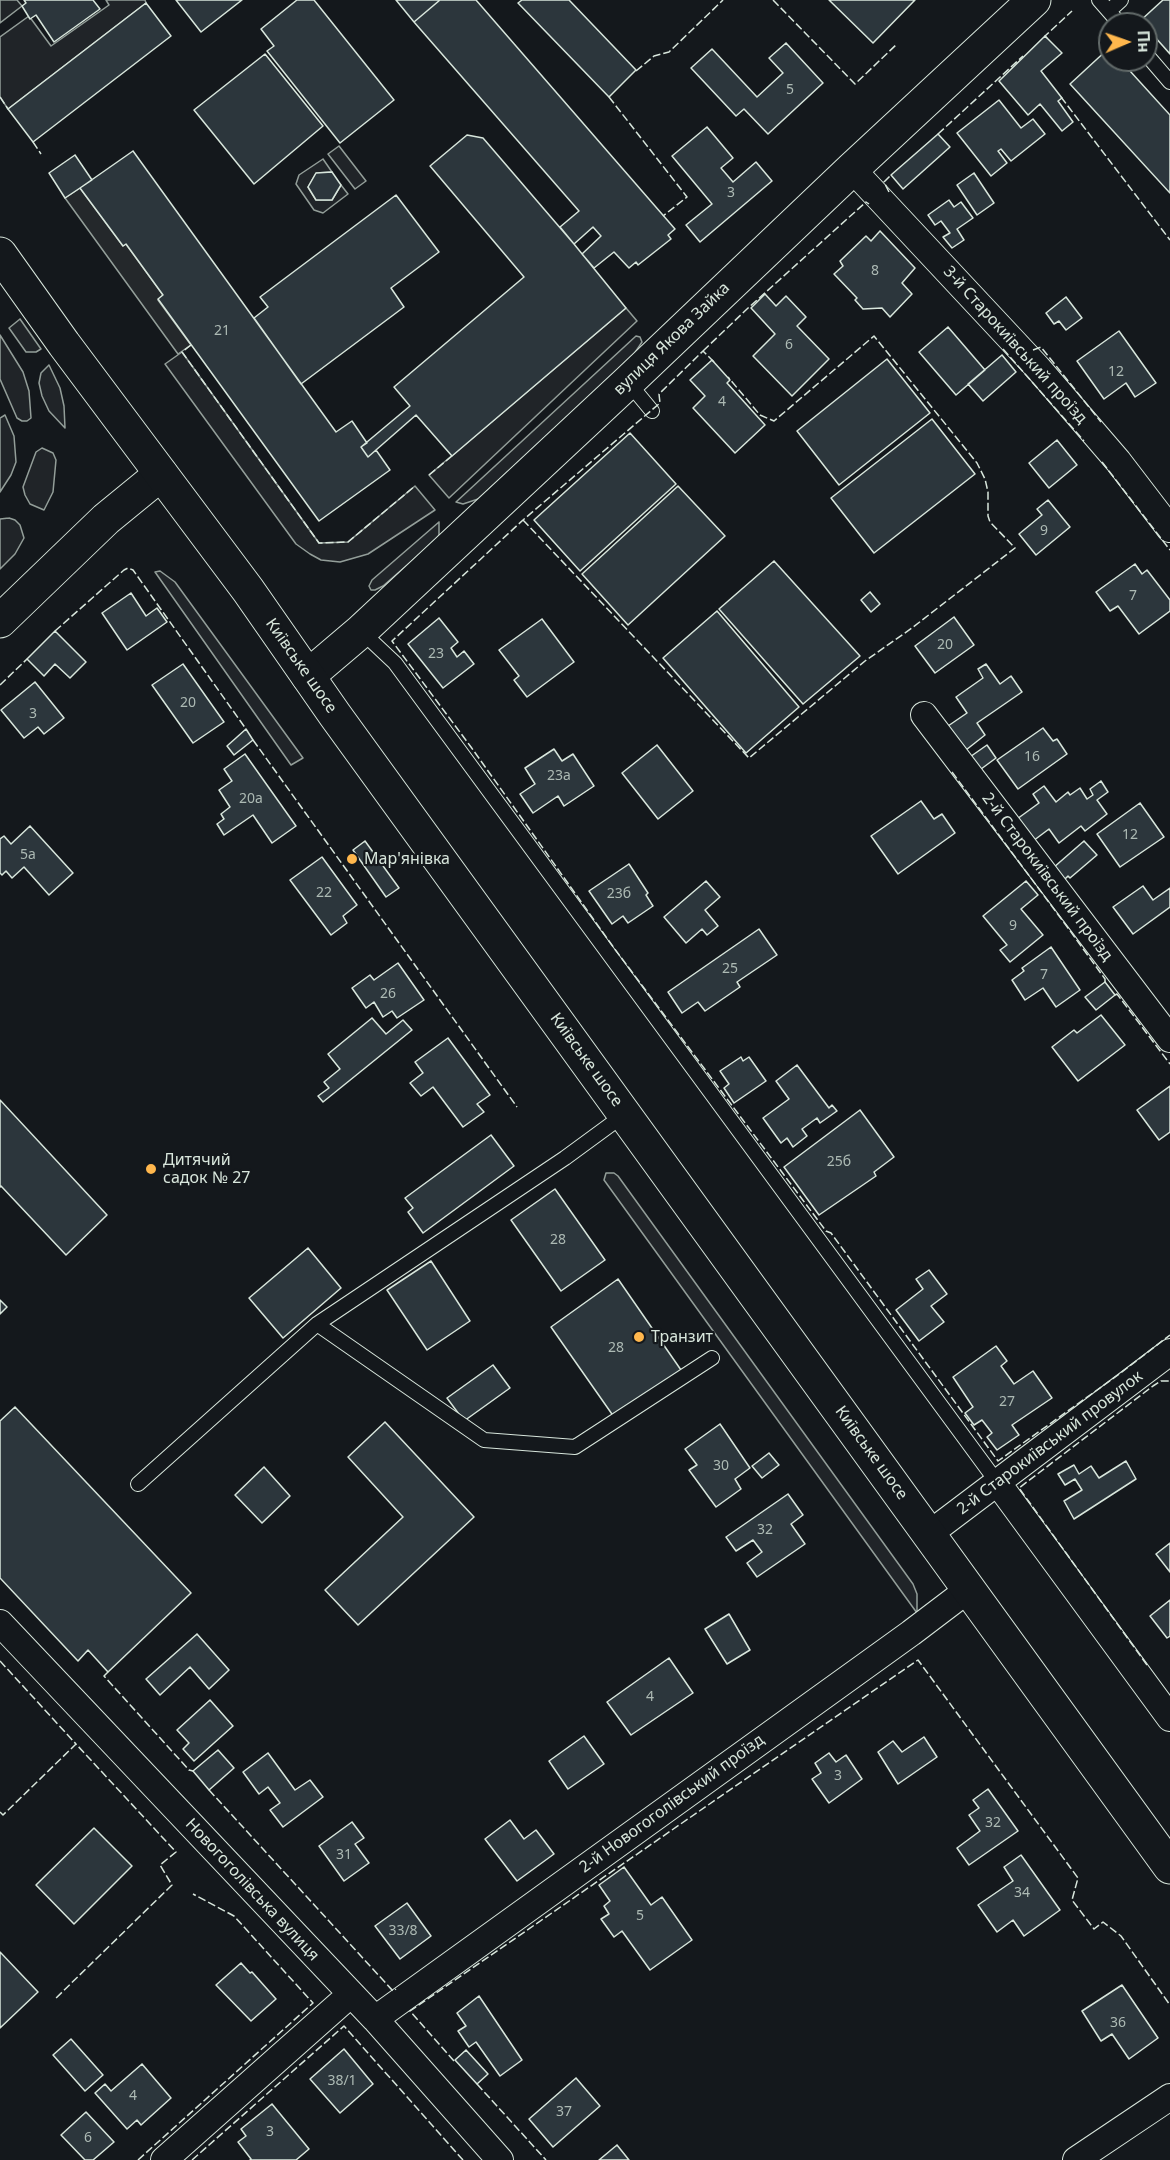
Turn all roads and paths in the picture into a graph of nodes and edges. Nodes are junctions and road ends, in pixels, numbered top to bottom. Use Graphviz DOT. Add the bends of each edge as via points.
graph roads {
  1 [pos="1034,0"];
  2 [pos="1099,0"];
  3 [pos="1121,0"];
  4 [pos="1109,11"];
  5 [pos="1158,68"];
  6 [pos="1170,82"];
  7 [pos="852,169"];
  8 [pos="0,254"];
  9 [pos="628,382"];
  10 [pos="652,411"];
  11 [pos="161,474"];
  12 [pos="1170,529"];
  13 [pos="0,621"];
  14 [pos="361,632"];
  15 [pos="308,676"];
  16 [pos="924,715"];
  17 [pos="1170,1039"];
  18 [pos="625,1114"];
  19 [pos="316,1324"];
  20 [pos="1168,1357"];
  21 [pos="712,1358"];
  22 [pos="997,1482"];
  23 [pos="138,1484"];
  24 [pos="929,1534"];
  25 [pos="969,1589"];
  26 [pos="0,1623"];
  27 [pos="1170,1718"];
  28 [pos="1170,1867"];
  29 [pos="351,1994"];
  30 [pos="375,2019"];
  31 [pos="1170,2097"];
  32 [pos="164,2160"];
  33 [pos="500,2160"];
  34 [pos="1076,2160"];
  1 -- 7 [label="main road, вулиця Якова Зайка"];
  2 -- 4 [label="lane"];
  3 -- 4 [label="lane"];
  5 -- 6 [label="lane"];
  7 -- 9 [label="main road, вулиця Якова Зайка"];
  7 -- 12 [label="street, 3-й Старокиївський проїзд" via="1038,368 1119,461"];
  8 -- 11 [label="main road, Київське шосе"];
  9 -- 10 [label="lane"];
  9 -- 14 [label="main road, вулиця Якова Зайка"];
  11 -- 13 [label="main road" via="106,519"];
  11 -- 15 [label="main road, Київське шосе"];
  14 -- 15 [label="main road, вулиця Якова Зайка"];
  14 -- 22 [label="lane" via="395,663"];
  15 -- 18 [label="main road, Київське шосе"];
  16 -- 17 [label="street, 2-й Старокиївський проїзд"];
  18 -- 19 [label="lane"];
  18 -- 24 [label="main road, Київське шосе"];
  19 -- 21 [label="lane" via="484,1440 575,1447"];
  19 -- 23 [label="lane"];
  20 -- 22 [label="street, 2-й Старокиївський провулок"];
  22 -- 24 [label="street, 2-й Старокиївський провулок"];
  22 -- 27 [label="street"];
  24 -- 25 [label="main road, Київське шосе"];
  25 -- 28 [label="main road, Київське шосе"];
  25 -- 30 [label="street, 2-й Новогоголівський проїзд"];
  26 -- 29 [label="street, Новогоголівська вулиця"];
  29 -- 30 [label="street, Новогоголівська вулиця"];
  29 -- 32 [label="street"];
  30 -- 33 [label="street, Новогоголівська вулиця"];
  31 -- 34 [label="street"];
}
